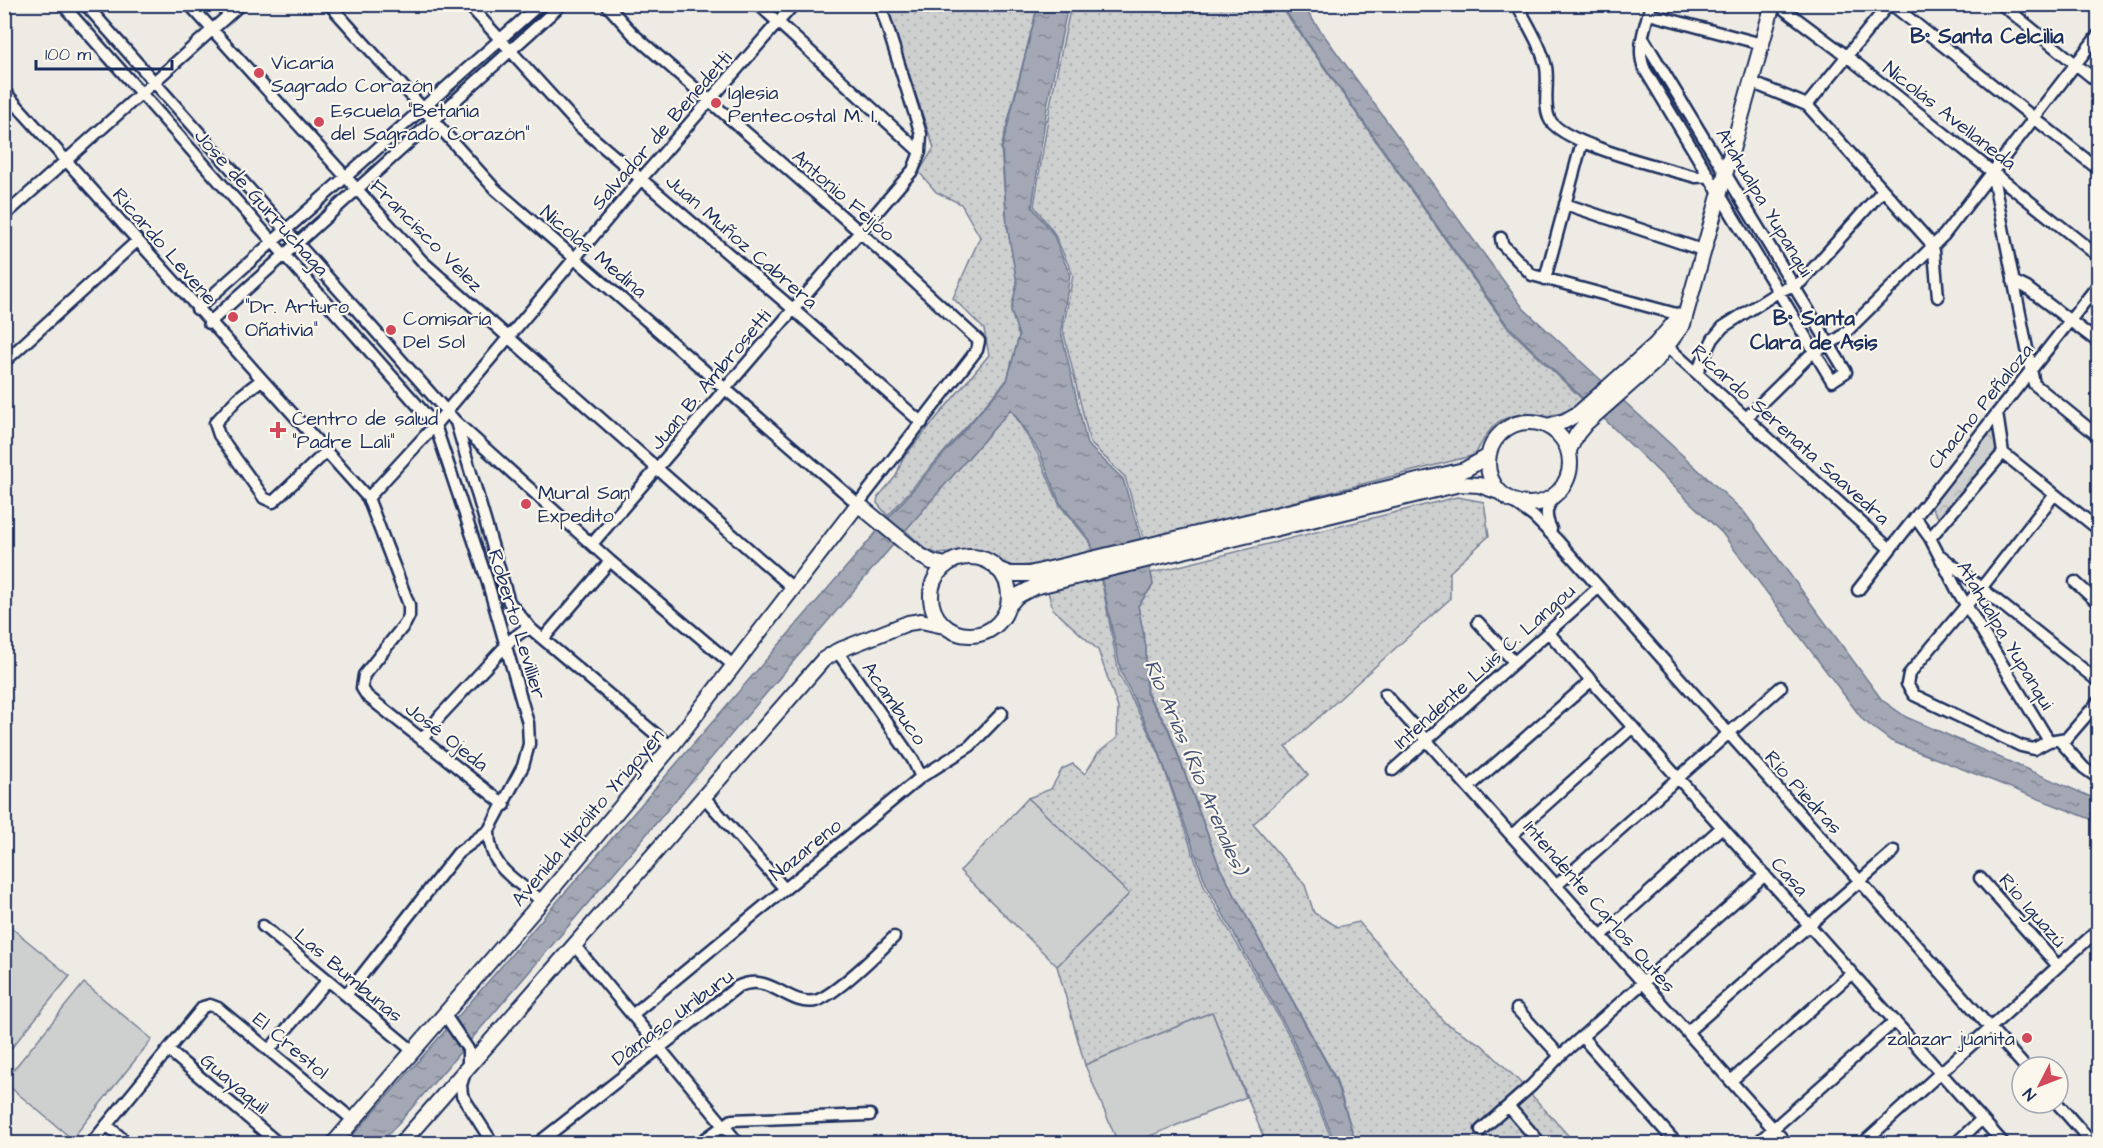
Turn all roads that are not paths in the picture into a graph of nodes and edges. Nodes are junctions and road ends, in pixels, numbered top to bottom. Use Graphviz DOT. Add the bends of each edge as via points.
graph roads {
  1 [pos="62,4"];
  2 [pos="85,4"];
  3 [pos="189,4"];
  4 [pos="241,4"];
  5 [pos="329,4"];
  6 [pos="468,4"];
  7 [pos="540,4"];
  8 [pos="562,4"];
  9 [pos="606,4"];
  10 [pos="758,4"];
  11 [pos="794,4"];
  12 [pos="880,4"];
  13 [pos="1517,4"];
  14 [pos="1775,4"];
  15 [pos="1890,4"];
  16 [pos="2001,4"];
  17 [pos="1650,9"];
  18 [pos="778,23"];
  19 [pos="212,31"];
  20 [pos="2098,36"];
  21 [pos="1643,38"];
  22 [pos="500,40"];
  23 [pos="1762,44"];
  24 [pos="510,52"];
  25 [pos="1848,57"];
  26 [pos="2076,64"];
  27 [pos="1752,82"];
  28 [pos="2098,82"];
  29 [pos="155,84"];
  30 [pos="4,91"];
  31 [pos="142,95"];
  32 [pos="710,101"];
  33 [pos="1807,105"];
  34 [pos="423,108"];
  35 [pos="2034,118"];
  36 [pos="433,120"];
  37 [pos="1582,142"];
  38 [pos="920,152"];
  39 [pos="67,162"];
  40 [pos="2098,169"];
  41 [pos="1992,172"];
  42 [pos="1726,175"];
  43 [pos="1709,176"];
  44 [pos="346,177"];
  45 [pos="641,179"];
  46 [pos="357,189"];
  47 [pos="1883,190"];
  48 [pos="1720,195"];
  49 [pos="1565,204"];
  50 [pos="4,216"];
  51 [pos="286,229"];
  52 [pos="860,232"];
  53 [pos="1501,238"];
  54 [pos="137,241"];
  55 [pos="273,241"];
  56 [pos="298,243"];
  57 [pos="1932,247"];
  58 [pos="1705,252"];
  59 [pos="285,254"];
  60 [pos="2098,256"];
  61 [pos="574,258"];
  62 [pos="1545,279"];
  63 [pos="2013,281"];
  64 [pos="1795,285"];
  65 [pos="2098,285"];
  66 [pos="1694,288"];
  67 [pos="1778,292"];
  68 [pos="1938,297"];
  69 [pos="197,309"];
  70 [pos="793,309"];
  71 [pos="1680,315"];
  72 [pos="2071,320"];
  73 [pos="209,323"];
  74 [pos="507,338"];
  75 [pos="2098,342"];
  76 [pos="1830,345"];
  77 [pos="1668,347"];
  78 [pos="1815,352"];
  79 [pos="4,362"];
  80 [pos="1697,372"];
  81 [pos="2031,373"];
  82 [pos="260,381"];
  83 [pos="724,387"];
  84 [pos="447,410"];
  85 [pos="1997,413"];
  86 [pos="1582,418"];
  87 [pos="1746,418"];
  88 [pos="456,422"];
  89 [pos="922,423"];
  90 [pos="435,425"];
  91 [pos="1548,426"];
  92 [pos="2098,436"];
  93 [pos="1569,450"];
  94 [pos="325,453"];
  95 [pos="2003,453"];
  96 [pos="1486,457"];
  97 [pos="658,467"];
  98 [pos="1499,492"];
  99 [pos="1557,492"];
  100 [pos="2054,495"];
  101 [pos="368,498"];
  102 [pos="1512,501"];
  103 [pos="858,504"];
  104 [pos="1915,517"];
  105 [pos="2098,529"];
  106 [pos="1930,538"];
  107 [pos="1557,540"];
  108 [pos="592,544"];
  109 [pos="1181,546"];
  110 [pos="1890,549"];
  111 [pos="916,552"];
  112 [pos="1938,553"];
  113 [pos="610,561"];
  114 [pos="946,565"];
  115 [pos="997,569"];
  116 [pos="1031,581"];
  117 [pos="2075,582"];
  118 [pos="932,586"];
  119 [pos="1598,588"];
  120 [pos="1981,588"];
  121 [pos="794,589"];
  122 [pos="1858,590"];
  123 [pos="2098,603"];
  124 [pos="1967,604"];
  125 [pos="1008,606"];
  126 [pos="1478,622"];
  127 [pos="944,626"];
  128 [pos="531,629"];
  129 [pos="1548,632"];
  130 [pos="543,639"];
  131 [pos="505,646"];
  132 [pos="837,651"];
  133 [pos="1514,662"];
  134 [pos="734,666"];
  135 [pos="1592,680"];
  136 [pos="2098,681"];
  137 [pos="1781,687"];
  138 [pos="1385,694"];
  139 [pos="367,696"];
  140 [pos="2098,702"];
  141 [pos="1002,713"];
  142 [pos="1633,727"];
  143 [pos="1727,734"];
  144 [pos="422,740"];
  145 [pos="1427,740"];
  146 [pos="2054,741"];
  147 [pos="671,747"];
  148 [pos="1393,770"];
  149 [pos="921,777"];
  150 [pos="1679,777"];
  151 [pos="2098,778"];
  152 [pos="1469,787"];
  153 [pos="704,797"];
  154 [pos="505,805"];
  155 [pos="1722,827"];
  156 [pos="489,830"];
  157 [pos="1513,834"];
  158 [pos="1894,851"];
  159 [pos="1765,875"];
  160 [pos="1980,878"];
  161 [pos="1859,880"];
  162 [pos="1557,885"];
  163 [pos="784,888"];
  164 [pos="542,902"];
  165 [pos="1809,925"];
  166 [pos="263,926"];
  167 [pos="2098,930"];
  168 [pos="1602,935"];
  169 [pos="894,937"];
  170 [pos="575,946"];
  171 [pos="2058,966"];
  172 [pos="1852,973"];
  173 [pos="327,981"];
  174 [pos="1643,983"];
  175 [pos="347,994"];
  176 [pos="1517,1010"];
  177 [pos="632,1015"];
  178 [pos="448,1019"];
  179 [pos="1895,1021"];
  180 [pos="1989,1027"];
  181 [pos="1687,1032"];
  182 [pos="1582,1037"];
  183 [pos="488,1045"];
  184 [pos="660,1047"];
  185 [pos="468,1049"];
  186 [pos="168,1050"];
  187 [pos="269,1050"];
  188 [pos="413,1051"];
  189 [pos="2014,1055"];
  190 [pos="1560,1056"];
  191 [pos="464,1072"];
  192 [pos="1941,1073"];
  193 [pos="1731,1081"];
  194 [pos="1509,1107"];
  195 [pos="870,1115"];
  196 [pos="2068,1115"];
  197 [pos="353,1119"];
  198 [pos="1982,1119"];
  199 [pos="723,1124"];
  200 [pos="107,1125"];
  201 [pos="1773,1128"];
  202 [pos="1481,1130"];
  203 [pos="91,1143"];
  204 [pos="128,1143"];
  205 [pos="279,1143"];
  206 [pos="333,1143"];
  207 [pos="401,1143"];
  208 [pos="493,1143"];
  209 [pos="537,1143"];
  210 [pos="698,1143"];
  211 [pos="739,1143"];
  212 [pos="1541,1143"];
  213 [pos="1677,1143"];
  214 [pos="1756,1143"];
  215 [pos="1787,1143"];
  216 [pos="1862,1143"];
  217 [pos="1955,1143"];
  218 [pos="2004,1143"];
  219 [pos="2093,1143"];
  1 -- 31 [label="street, Jose de Gurruchaga"];
  2 -- 29 [label="street, Jose de Gurruchaga"];
  3 -- 19 [label="street, Francisco Velez"];
  4 -- 19 [label="street"];
  5 -- 34 [label="street, Nicolas Medina"];
  6 -- 22 [label="street, Juan Muñoz Cabrera"];
  7 -- 22 [label="street"];
  8 -- 24 [label="street"];
  9 -- 32 [label="street, Antonio Feijóo" via="633,34"];
  10 -- 18 [label="street"];
  11 -- 18 [label="street, Salvador de Benedetti"];
  12 -- 38 [label="street" via="921,134"];
  13 -- 37 [label="street" via="1545,65 1551,122 1563,134"];
  14 -- 23 [label="main road"];
  14 -- 25 [label="street, Nicolás Avellaneda"];
  15 -- 25 [label="street"];
  15 -- 35 [label="street"];
  16 -- 26 [label="street"];
  17 -- 21 [label="street"];
  17 -- 23 [label="street"];
  18 -- 32 [label="street, Salvador de Benedetti"];
  18 -- 38 [label="street"];
  19 -- 29 [label="street"];
  19 -- 44 [label="street, Francisco Velez"];
  20 -- 26 [label="street"];
  21 -- 42 [label="street, Atahualpa Yupanqui"];
  21 -- 43 [label="street, Atahualpa Yupanqui" via="1642,63"];
  22 -- 24 [label="street, Juan Muñoz Cabrera"];
  22 -- 34 [label="street"];
  23 -- 27 [label="main road"];
  24 -- 36 [label="street"];
  24 -- 45 [label="street, Juan Muñoz Cabrera" via="568,116"];
  25 -- 33 [label="street"];
  25 -- 41 [label="street, Nicolás Avellaneda"];
  26 -- 28 [label="street"];
  26 -- 35 [label="street"];
  27 -- 33 [label="street"];
  27 -- 42 [label="main road"];
  29 -- 31 [label="street"];
  29 -- 51 [label="street, Jose de Gurruchaga"];
  30 -- 39 [label="street, Ricardo Levene"];
  31 -- 39 [label="street"];
  31 -- 55 [label="street, Jose de Gurruchaga"];
  32 -- 45 [label="street, Salvador de Benedetti"];
  32 -- 52 [label="street, Antonio Feijóo"];
  33 -- 47 [label="street"];
  34 -- 36 [label="street, Nicolas Medina"];
  34 -- 44 [label="street"];
  35 -- 40 [label="street"];
  35 -- 41 [label="street"];
  36 -- 46 [label="street"];
  36 -- 61 [label="street, Nicolas Medina" via="495,189"];
  37 -- 43 [label="street" via="1696,177"];
  37 -- 49 [label="street"];
  38 -- 52 [label="street, Juan B. Ambrosetti" via="906,180"];
  39 -- 50 [label="street"];
  39 -- 54 [label="street, Ricardo Levene"];
  41 -- 57 [label="street"];
  41 -- 60 [label="street, Nicolás Avellaneda"];
  41 -- 63 [label="street"];
  42 -- 48 [label="main road"];
  42 -- 64 [label="street, Atahualpa Yupanqui"];
  43 -- 48 [label="street, Atahualpa Yupanqui"];
  44 -- 46 [label="street, Francisco Velez"];
  44 -- 51 [label="street"];
  45 -- 61 [label="street, Salvador de Benedetti"];
  45 -- 70 [label="street, Juan Muñoz Cabrera"];
  46 -- 56 [label="street"];
  46 -- 74 [label="street, Francisco Velez" via="423,262"];
  47 -- 57 [label="street"];
  47 -- 64 [label="street"];
  48 -- 58 [label="main road"];
  48 -- 67 [label="street, Atahualpa Yupanqui"];
  49 -- 58 [label="street"];
  49 -- 62 [label="street"];
  51 -- 55 [label="street"];
  51 -- 56 [label="street, Jose de Gurruchaga"];
  52 -- 70 [label="street, Juan B. Ambrosetti"];
  52 -- 89 [label="street, Antonio Feijóo" via="979,340 977,350"];
  53 -- 62 [label="street" via="1526,273"];
  54 -- 69 [label="street, Ricardo Levene"];
  54 -- 79 [label="street"];
  55 -- 59 [label="street, Jose de Gurruchaga"];
  55 -- 69 [label="street"];
  56 -- 59 [label="street"];
  56 -- 84 [label="street, Jose de Gurruchaga"];
  57 -- 68 [label="street"];
  57 -- 76 [label="street"];
  58 -- 66 [label="main road"];
  59 -- 73 [label="street"];
  59 -- 90 [label="street, Jose de Gurruchaga"];
  61 -- 74 [label="street, Salvador de Benedetti"];
  61 -- 83 [label="street, Nicolas Medina"];
  62 -- 71 [label="street"];
  63 -- 72 [label="street"];
  63 -- 81 [label="street"];
  64 -- 67 [label="street"];
  64 -- 76 [label="street, Atahualpa Yupanqui"];
  65 -- 72 [label="street, Chacho Peñaloza"];
  66 -- 71 [label="main road"];
  66 -- 77 [label="main road" via="1688,313"];
  67 -- 78 [label="street, Atahualpa Yupanqui"];
  67 -- 80 [label="street" via="1723,327"];
  69 -- 73 [label="street, Ricardo Levene"];
  70 -- 83 [label="street, Juan B. Ambrosetti"];
  70 -- 89 [label="street, Juan Muñoz Cabrera"];
  71 -- 86 [label="main road"];
  72 -- 75 [label="street"];
  72 -- 81 [label="street, Chacho Peñaloza"];
  73 -- 82 [label="street, Ricardo Levene"];
  74 -- 84 [label="street, Salvador de Benedetti"];
  74 -- 97 [label="street, Francisco Velez"];
  76 -- 78 [label="street"];
  76 -- 78 [label="street, Atahualpa Yupanqui" via="1846,372 1832,381"];
  77 -- 80 [label="street, Ricardo Serenata Saavedra"];
  77 -- 86 [label="main road" via="1629,386"];
  78 -- 87 [label="street"];
  80 -- 87 [label="street, Ricardo Serenata Saavedra"];
  81 -- 85 [label="street, Chacho Peñaloza"];
  81 -- 92 [label="street" via="2039,389"];
  82 -- 94 [label="street, Ricardo Levene"];
  82 -- 94 [label="street" via="215,423 219,435 264,498 273,502"];
  83 -- 97 [label="street, Juan B. Ambrosetti"];
  83 -- 103 [label="street, Nicolas Medina"];
  84 -- 88 [label="street, Jose de Gurruchaga"];
  84 -- 90 [label="street, Salvador de Benedetti"];
  85 -- 95 [label="street"];
  85 -- 104 [label="street, Chacho Peñaloza"];
  86 -- 91 [label="main road"];
  86 -- 93 [label="main road"];
  87 -- 110 [label="street, Ricardo Serenata Saavedra"];
  88 -- 108 [label="street"];
  88 -- 128 [label="street, Roberto Levillier" via="509,602"];
  89 -- 103 [label="street"];
  90 -- 101 [label="street, Salvador de Benedetti"];
  90 -- 131 [label="street, Roberto Levillier"];
  91 -- 93 [label="main road" via="1562,436"];
  91 -- 96 [label="main road" via="1531,421 1510,426"];
  93 -- 99 [label="main road" via="1569,473"];
  94 -- 101 [label="street, Ricardo Levene"];
  95 -- 100 [label="street"];
  95 -- 106 [label="street"];
  96 -- 98 [label="main road" via="1488,473"];
  96 -- 109 [label="main road" via="1464,470"];
  97 -- 108 [label="street, Juan B. Ambrosetti"];
  97 -- 121 [label="street, Francisco Velez"];
  98 -- 102 [label="main road"];
  98 -- 109 [label="main road" via="1460,484"];
  99 -- 102 [label="main road" via="1537,503"];
  99 -- 107 [label="street" via="1545,516"];
  100 -- 105 [label="street"];
  100 -- 120 [label="street"];
  101 -- 139 [label="street, Ricardo Levene" via="410,605 405,624 364,675 362,688"];
  102 -- 107 [label="street"];
  103 -- 111 [label="main road"];
  103 -- 121 [label="main road, Avenida Hipólito Yrigoyen"];
  104 -- 106 [label="street, Atahualpa Yupanqui"];
  104 -- 110 [label="street, Chacho Peñaloza"];
  106 -- 112 [label="street, Atahualpa Yupanqui"];
  107 -- 119 [label="street, Río Piedras"];
  108 -- 113 [label="street"];
  109 -- 116 [label="main road"];
  110 -- 122 [label="street, Chacho Peñaloza"];
  111 -- 114 [label="main road"];
  111 -- 118 [label="main road"];
  112 -- 120 [label="street"];
  112 -- 124 [label="street, Atahualpa Yupanqui"];
  113 -- 130 [label="street"];
  113 -- 134 [label="street"];
  114 -- 115 [label="main road" via="972,557"];
  114 -- 118 [label="main road"];
  115 -- 116 [label="main road"];
  115 -- 125 [label="main road" via="1007,586"];
  116 -- 125 [label="main road"];
  117 -- 123 [label="street"];
  118 -- 127 [label="main road" via="934,612"];
  119 -- 129 [label="street, Intendente Luis C. Langou"];
  119 -- 143 [label="street, Río Piedras"];
  120 -- 124 [label="street"];
  120 -- 136 [label="street"];
  121 -- 134 [label="main road, Avenida Hipólito Yrigoyen"];
  124 -- 146 [label="street, Atahualpa Yupanqui"];
  124 -- 146 [label="street" via="1907,679 1909,689 1914,695 2021,746 2039,748"];
  125 -- 127 [label="main road" via="1003,617 987,632 964,635"];
  126 -- 133 [label="street"];
  127 -- 132 [label="main road" via="915,621"];
  128 -- 130 [label="street"];
  128 -- 131 [label="street" via="518,633"];
  129 -- 133 [label="street, Intendente Luis C. Langou"];
  129 -- 135 [label="street, Casa"];
  130 -- 147 [label="street"];
  131 -- 144 [label="street"];
  131 -- 154 [label="street, Roberto Levillier" via="530,732 523,766"];
  132 -- 149 [label="street, Acambuco"];
  132 -- 153 [label="main road" via="813,669"];
  133 -- 145 [label="street, Intendente Luis C. Langou"];
  134 -- 147 [label="main road, Avenida Hipólito Yrigoyen"];
  135 -- 142 [label="street, Casa"];
  135 -- 152 [label="street"];
  137 -- 143 [label="street"];
  138 -- 145 [label="street, Intendente Carlos Outes"];
  139 -- 144 [label="street, José Ojeda"];
  140 -- 146 [label="street" via="2073,733"];
  141 -- 149 [label="street, Nazareno" via="970,746"];
  142 -- 150 [label="street, Casa"];
  142 -- 157 [label="street"];
  143 -- 150 [label="street"];
  143 -- 161 [label="street, Río Piedras"];
  144 -- 154 [label="street, José Ojeda"];
  145 -- 148 [label="street, Intendente Luis C. Langou"];
  145 -- 152 [label="street, Intendente Carlos Outes"];
  146 -- 151 [label="street, Atahualpa Yupanqui"];
  147 -- 164 [label="main road, Avenida Hipólito Yrigoyen"];
  149 -- 163 [label="street, Nazareno"];
  150 -- 155 [label="street, Casa"];
  150 -- 162 [label="street"];
  152 -- 157 [label="street, Intendente Carlos Outes"];
  153 -- 163 [label="street"];
  153 -- 170 [label="main road"];
  154 -- 156 [label="street, Roberto Levillier"];
  155 -- 159 [label="street, Casa"];
  155 -- 168 [label="street"];
  156 -- 164 [label="street" via="489,844 496,861"];
  156 -- 175 [label="street" via="458,853"];
  157 -- 162 [label="street, Intendente Carlos Outes"];
  158 -- 161 [label="street"];
  159 -- 165 [label="street, Casa"];
  159 -- 174 [label="street"];
  160 -- 171 [label="street, Rio Iguazú"];
  161 -- 165 [label="street"];
  161 -- 180 [label="street, Río Piedras"];
  162 -- 168 [label="street, Intendente Carlos Outes"];
  163 -- 177 [label="street, Nazareno"];
  164 -- 178 [label="main road, Avenida Hipólito Yrigoyen"];
  165 -- 172 [label="street, Casa"];
  165 -- 181 [label="street"];
  166 -- 173 [label="street, Las Bumbunas"];
  167 -- 171 [label="street"];
  168 -- 174 [label="street, Intendente Carlos Outes"];
  169 -- 184 [label="street, Dámaso Uriburu" via="821,999 804,1000 757,981 745,983"];
  170 -- 177 [label="street"];
  170 -- 183 [label="main road"];
  171 -- 180 [label="street"];
  172 -- 179 [label="street, Casa"];
  172 -- 193 [label="street"];
  173 -- 175 [label="street, Las Bumbunas"];
  173 -- 187 [label="street"];
  174 -- 181 [label="street, Intendente Carlos Outes"];
  174 -- 182 [label="street"];
  175 -- 188 [label="street, Las Bumbunas"];
  176 -- 190 [label="street"];
  177 -- 184 [label="street"];
  178 -- 185 [label="street"];
  178 -- 188 [label="main road, Avenida Hipólito Yrigoyen"];
  179 -- 192 [label="street, Casa"];
  179 -- 201 [label="street"];
  180 -- 189 [label="street, Río Piedras"];
  180 -- 192 [label="street"];
  181 -- 193 [label="street, Intendente Carlos Outes"];
  182 -- 190 [label="street"];
  182 -- 213 [label="street"];
  183 -- 185 [label="street" via="479,1050"];
  183 -- 191 [label="main road"];
  184 -- 199 [label="street"];
  184 -- 209 [label="street, Dámaso Uriburu"];
  185 -- 191 [label="street"];
  186 -- 187 [label="street, El Crestol" via="203,1007 210,1005"];
  186 -- 200 [label="street"];
  186 -- 205 [label="street, Guayaquil"];
  187 -- 197 [label="street, El Crestol"];
  188 -- 197 [label="main road, Avenida Hipólito Yrigoyen"];
  190 -- 194 [label="street"];
  191 -- 207 [label="main road"];
  191 -- 208 [label="street" via="462,1095"];
  192 -- 198 [label="street, Casa"];
  192 -- 216 [label="street"];
  193 -- 201 [label="street, Intendente Carlos Outes"];
  194 -- 202 [label="street"];
  194 -- 212 [label="street"];
  195 -- 199 [label="street" via="738,1119"];
  196 -- 219 [label="street"];
  197 -- 206 [label="main road, Avenida Hipólito Yrigoyen"];
  198 -- 217 [label="street"];
  198 -- 218 [label="street, Casa"];
  199 -- 210 [label="street"];
  199 -- 211 [label="street"];
  200 -- 203 [label="street"];
  200 -- 204 [label="street"];
  201 -- 214 [label="street"];
  201 -- 215 [label="street, Intendente Carlos Outes"];
}
